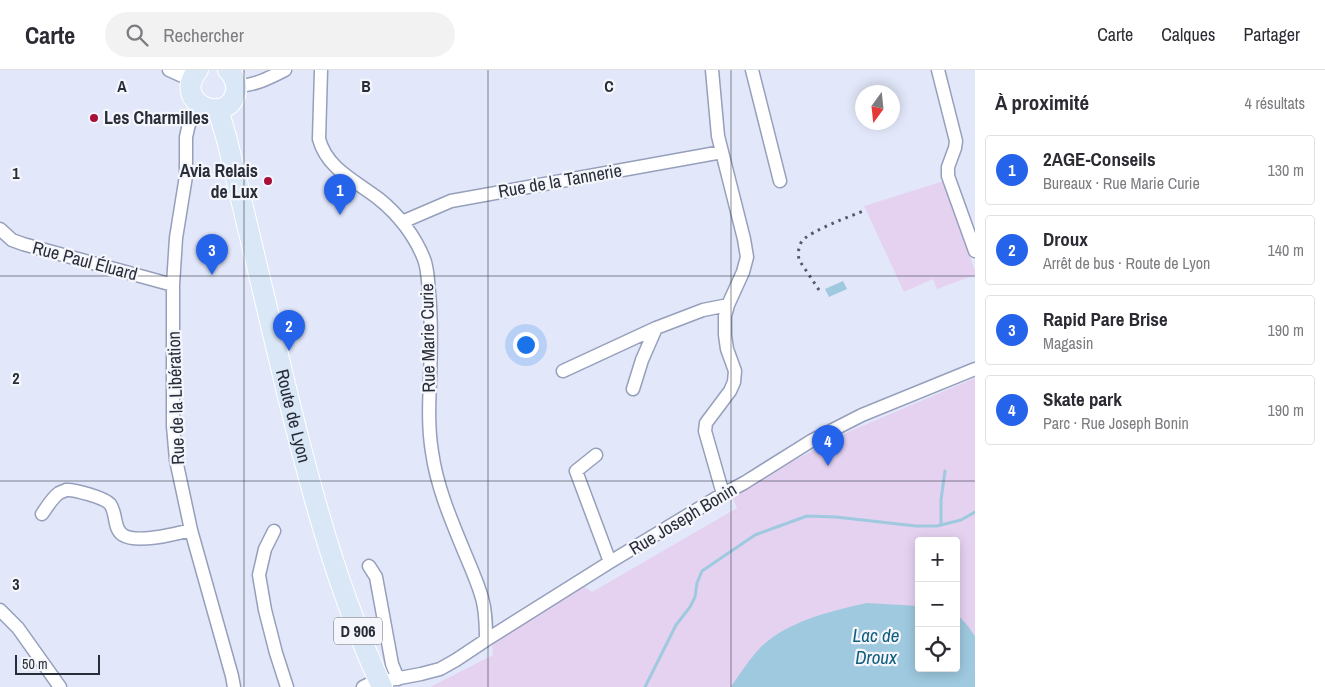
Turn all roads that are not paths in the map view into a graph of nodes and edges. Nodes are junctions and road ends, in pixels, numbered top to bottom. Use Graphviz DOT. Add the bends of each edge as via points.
graph roads {
  1 [pos="168,70"];
  2 [pos="285,70"];
  3 [pos="321,70"];
  4 [pos="712,70"];
  5 [pos="752,70"];
  6 [pos="938,70"];
  7 [pos="194,75"];
  8 [pos="232,78"];
  9 [pos="210,108"];
  10 [pos="722,152"];
  11 [pos="780,181"];
  12 [pos="402,222"];
  13 [pos="0,229"];
  14 [pos="975,251"];
  15 [pos="173,285"];
  16 [pos="728,305"];
  17 [pos="656,328"];
  18 [pos="975,369"];
  19 [pos="563,371"];
  20 [pos="633,389"];
  21 [pos="596,455"];
  22 [pos="723,494"];
  23 [pos="42,514"];
  24 [pos="191,530"];
  25 [pos="274,531"];
  26 [pos="610,562"];
  27 [pos="369,566"];
  28 [pos="0,610"];
  29 [pos="486,640"];
  30 [pos="380,683"];
  31 [pos="60,687"];
  32 [pos="234,687"];
  33 [pos="287,687"];
  1 -- 7 [label="street"];
  2 -- 8 [label="street" via="247,86"];
  3 -- 12 [label="street, Rue Marie Curie" via="319,139 322,149 339,170 380,200"];
  4 -- 10 [label="street" via="715,116"];
  5 -- 11 [label="street"];
  6 -- 14 [label="street" via="956,140 948,176"];
  7 -- 9 [label="main road, Route de Lyon" via="190,88 192,96 196,102"];
  8 -- 9 [label="main road" via="235,94 232,101 226,106"];
  9 -- 15 [label="street, Rue de la Libération" via="189,124 186,137 186,176 176,238"];
  9 -- 30 [label="main road, Route de Lyon / D 906" via="227,140 315,503 352,617"];
  10 -- 12 [label="street, Rue de la Tannerie" via="451,200"];
  10 -- 16 [label="street" via="747,257"];
  12 -- 29 [label="street, Rue Marie Curie" via="424,260 428,279 431,451 449,513 483,600"];
  13 -- 15 [label="street, Rue Paul Éluard" via="12,240 23,244"];
  15 -- 24 [label="street, Rue de la Libération" via="174,437"];
  16 -- 17 [label="street" via="703,310"];
  16 -- 22 [label="street" via="725,335 735,371 734,382 706,423 705,431"];
  17 -- 19 [label="street"];
  17 -- 20 [label="street"];
  18 -- 22 [label="street, Rue Joseph Bonin" via="862,415 811,441"];
  21 -- 26 [label="street" via="576,470"];
  22 -- 26 [label="street, Rue Joseph Bonin"];
  23 -- 24 [label="street" via="59,493 67,490 109,503 118,530 128,538 166,536"];
  24 -- 32 [label="street, Rue de la Libération"];
  25 -- 33 [label="street" via="265,550 259,576 264,610"];
  26 -- 29 [label="street, Rue Joseph Bonin"];
  27 -- 30 [label="street" via="376,577 392,664"];
  28 -- 31 [label="street" via="18,628"];
  29 -- 30 [label="street, Rue Joseph Bonin" via="440,669"];
}
